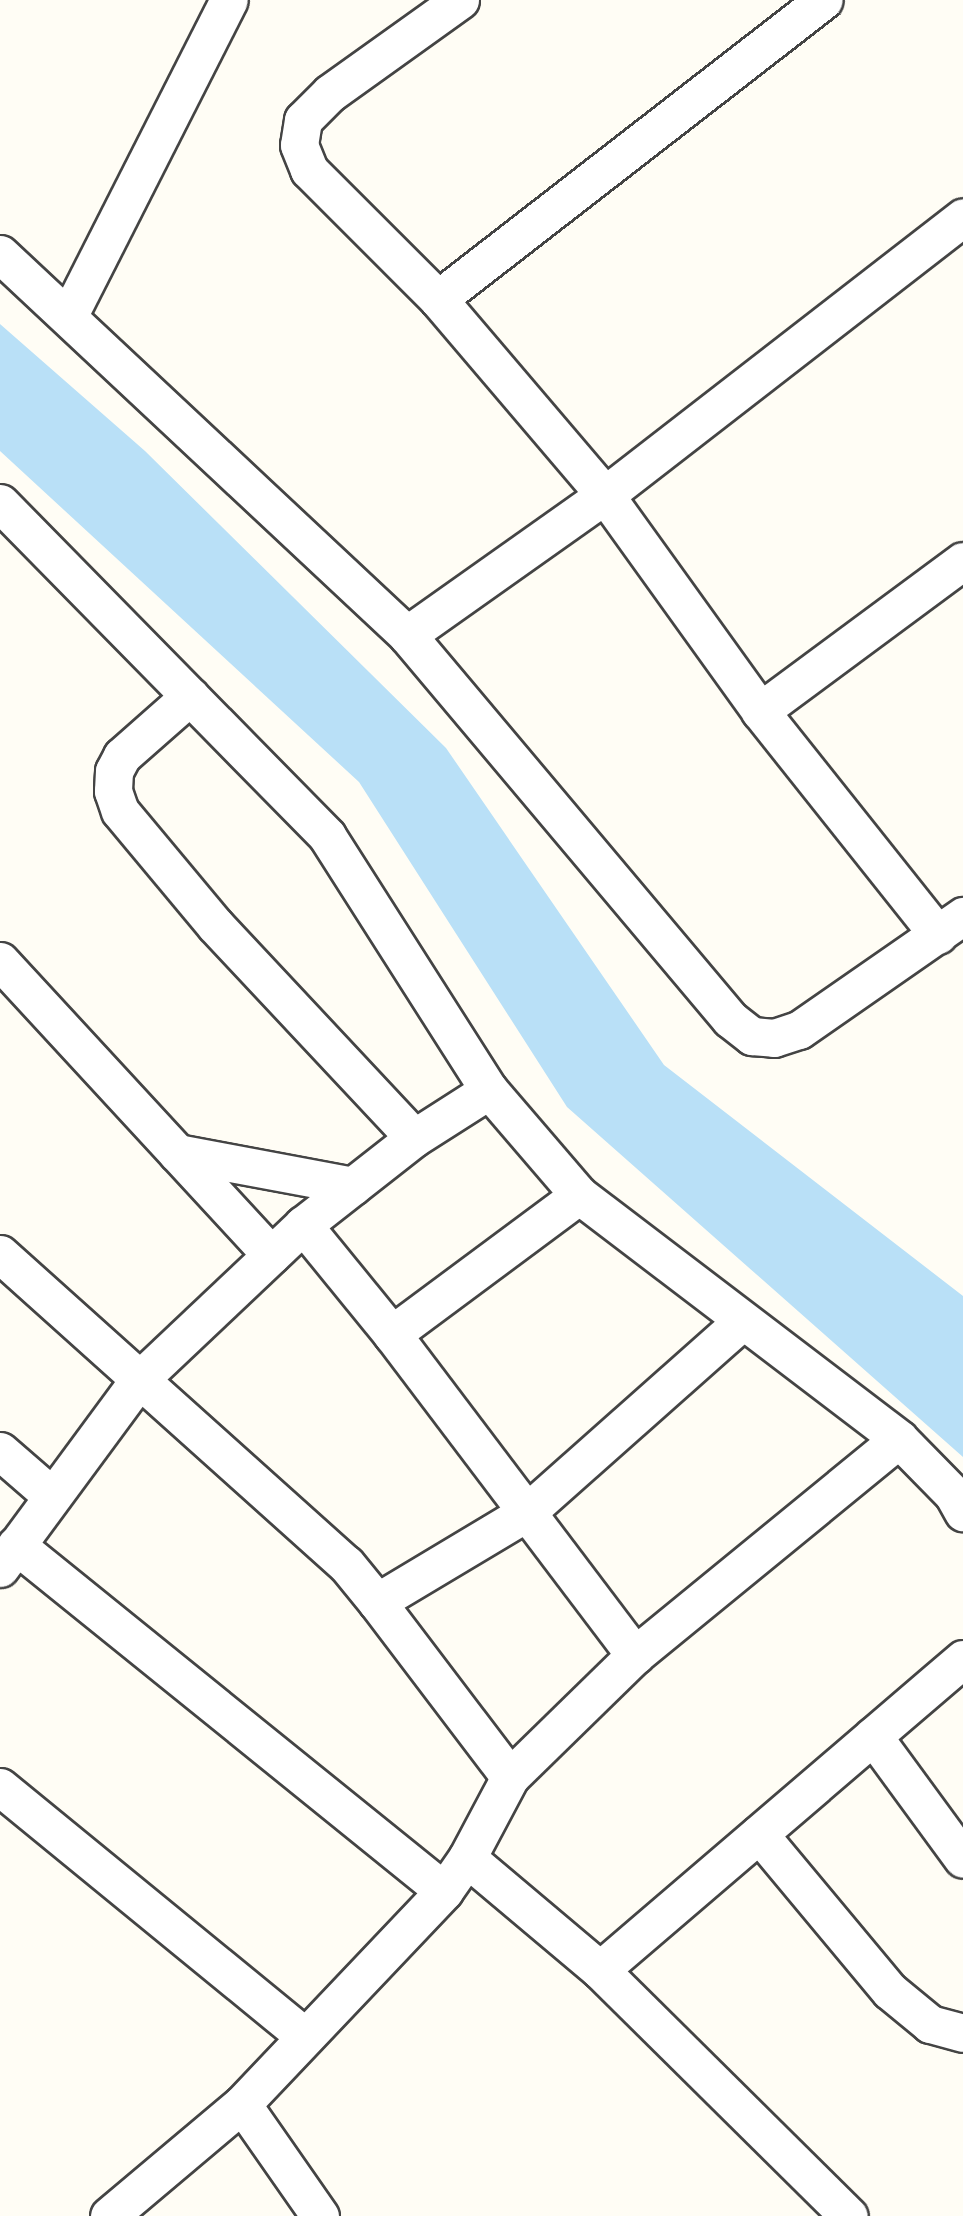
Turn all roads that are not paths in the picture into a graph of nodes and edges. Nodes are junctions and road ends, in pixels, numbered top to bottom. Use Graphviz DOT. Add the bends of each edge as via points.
graph roads {
  1 [pos="229,0"];
  2 [pos="460,0"];
  3 [pos="824,0"];
  4 [pos="963,217"];
  5 [pos="0,254"];
  6 [pos="438,299"];
  7 [pos="69,315"];
  8 [pos="605,495"];
  9 [pos="0,503"];
  10 [pos="963,561"];
  11 [pos="407,635"];
  12 [pos="190,696"];
  13 [pos="760,711"];
  14 [pos="950,926"];
  15 [pos="0,961"];
  16 [pos="489,1090"];
  17 [pos="414,1138"];
  18 [pos="177,1153"];
  19 [pos="353,1186"];
  20 [pos="579,1195"];
  21 [pos="303,1226"];
  22 [pos="0,1254"];
  23 [pos="271,1255"];
  24 [pos="741,1322"];
  25 [pos="392,1334"];
  26 [pos="138,1381"];
  27 [pos="900,1438"];
  28 [pos="0,1451"];
  29 [pos="52,1496"];
  30 [pos="963,1512"];
  31 [pos="526,1513"];
  32 [pos="8,1556"];
  33 [pos="377,1602"];
  34 [pos="635,1655"];
  35 [pos="963,1660"];
  36 [pos="873,1736"];
  37 [pos="510,1777"];
  38 [pos="0,1787"];
  39 [pos="759,1834"];
  40 [pos="467,1858"];
  41 [pos="963,1858"];
  42 [pos="444,1891"];
  43 [pos="600,1970"];
  44 [pos="963,2033"];
  45 [pos="306,2037"];
  46 [pos="242,2104"];
  47 [pos="109,2216"];
  48 [pos="320,2216"];
  49 [pos="849,2216"];
  1 -- 7 [label="street"];
  2 -- 6 [label="street" via="330,93 303,120 299,145 309,170"];
  3 -- 6 [label="street"];
  4 -- 8 [label="street"];
  5 -- 7 [label="street"];
  6 -- 8 [label="street"];
  7 -- 11 [label="street"];
  8 -- 11 [label="street"];
  8 -- 13 [label="street"];
  9 -- 12 [label="street"];
  10 -- 13 [label="street"];
  11 -- 14 [label="street" via="730,1019 752,1035 774,1038 799,1030"];
  12 -- 16 [label="street" via="327,836"];
  12 -- 17 [label="street" via="122,756 114,771 113,791 120,811 215,925"];
  13 -- 14 [label="street"];
  15 -- 18 [label="street"];
  16 -- 17 [label="street"];
  16 -- 20 [label="street"];
  17 -- 19 [label="street"];
  18 -- 19 [label="street"];
  18 -- 23 [label="street"];
  19 -- 21 [label="street"];
  20 -- 24 [label="street"];
  20 -- 25 [label="street"];
  21 -- 23 [label="street"];
  21 -- 25 [label="street"];
  22 -- 26 [label="street"];
  23 -- 26 [label="street"];
  24 -- 27 [label="street"];
  24 -- 31 [label="street"];
  25 -- 31 [label="street"];
  26 -- 29 [label="street"];
  26 -- 33 [label="street" via="346,1564"];
  27 -- 30 [label="street" via="953,1494"];
  27 -- 34 [label="street"];
  28 -- 29 [label="street"];
  29 -- 32 [label="street"];
  31 -- 33 [label="street"];
  31 -- 34 [label="street"];
  32 -- 42 [label="street"];
  33 -- 37 [label="street"];
  34 -- 37 [label="street"];
  35 -- 36 [label="street"];
  36 -- 39 [label="street"];
  36 -- 41 [label="street"];
  37 -- 40 [label="street"];
  38 -- 45 [label="street"];
  39 -- 43 [label="street"];
  39 -- 44 [label="street" via="890,1991 930,2024"];
  40 -- 42 [label="street"];
  40 -- 43 [label="street"];
  42 -- 45 [label="street"];
  43 -- 49 [label="street"];
  45 -- 46 [label="street"];
  46 -- 47 [label="street"];
  46 -- 48 [label="street"];
}
